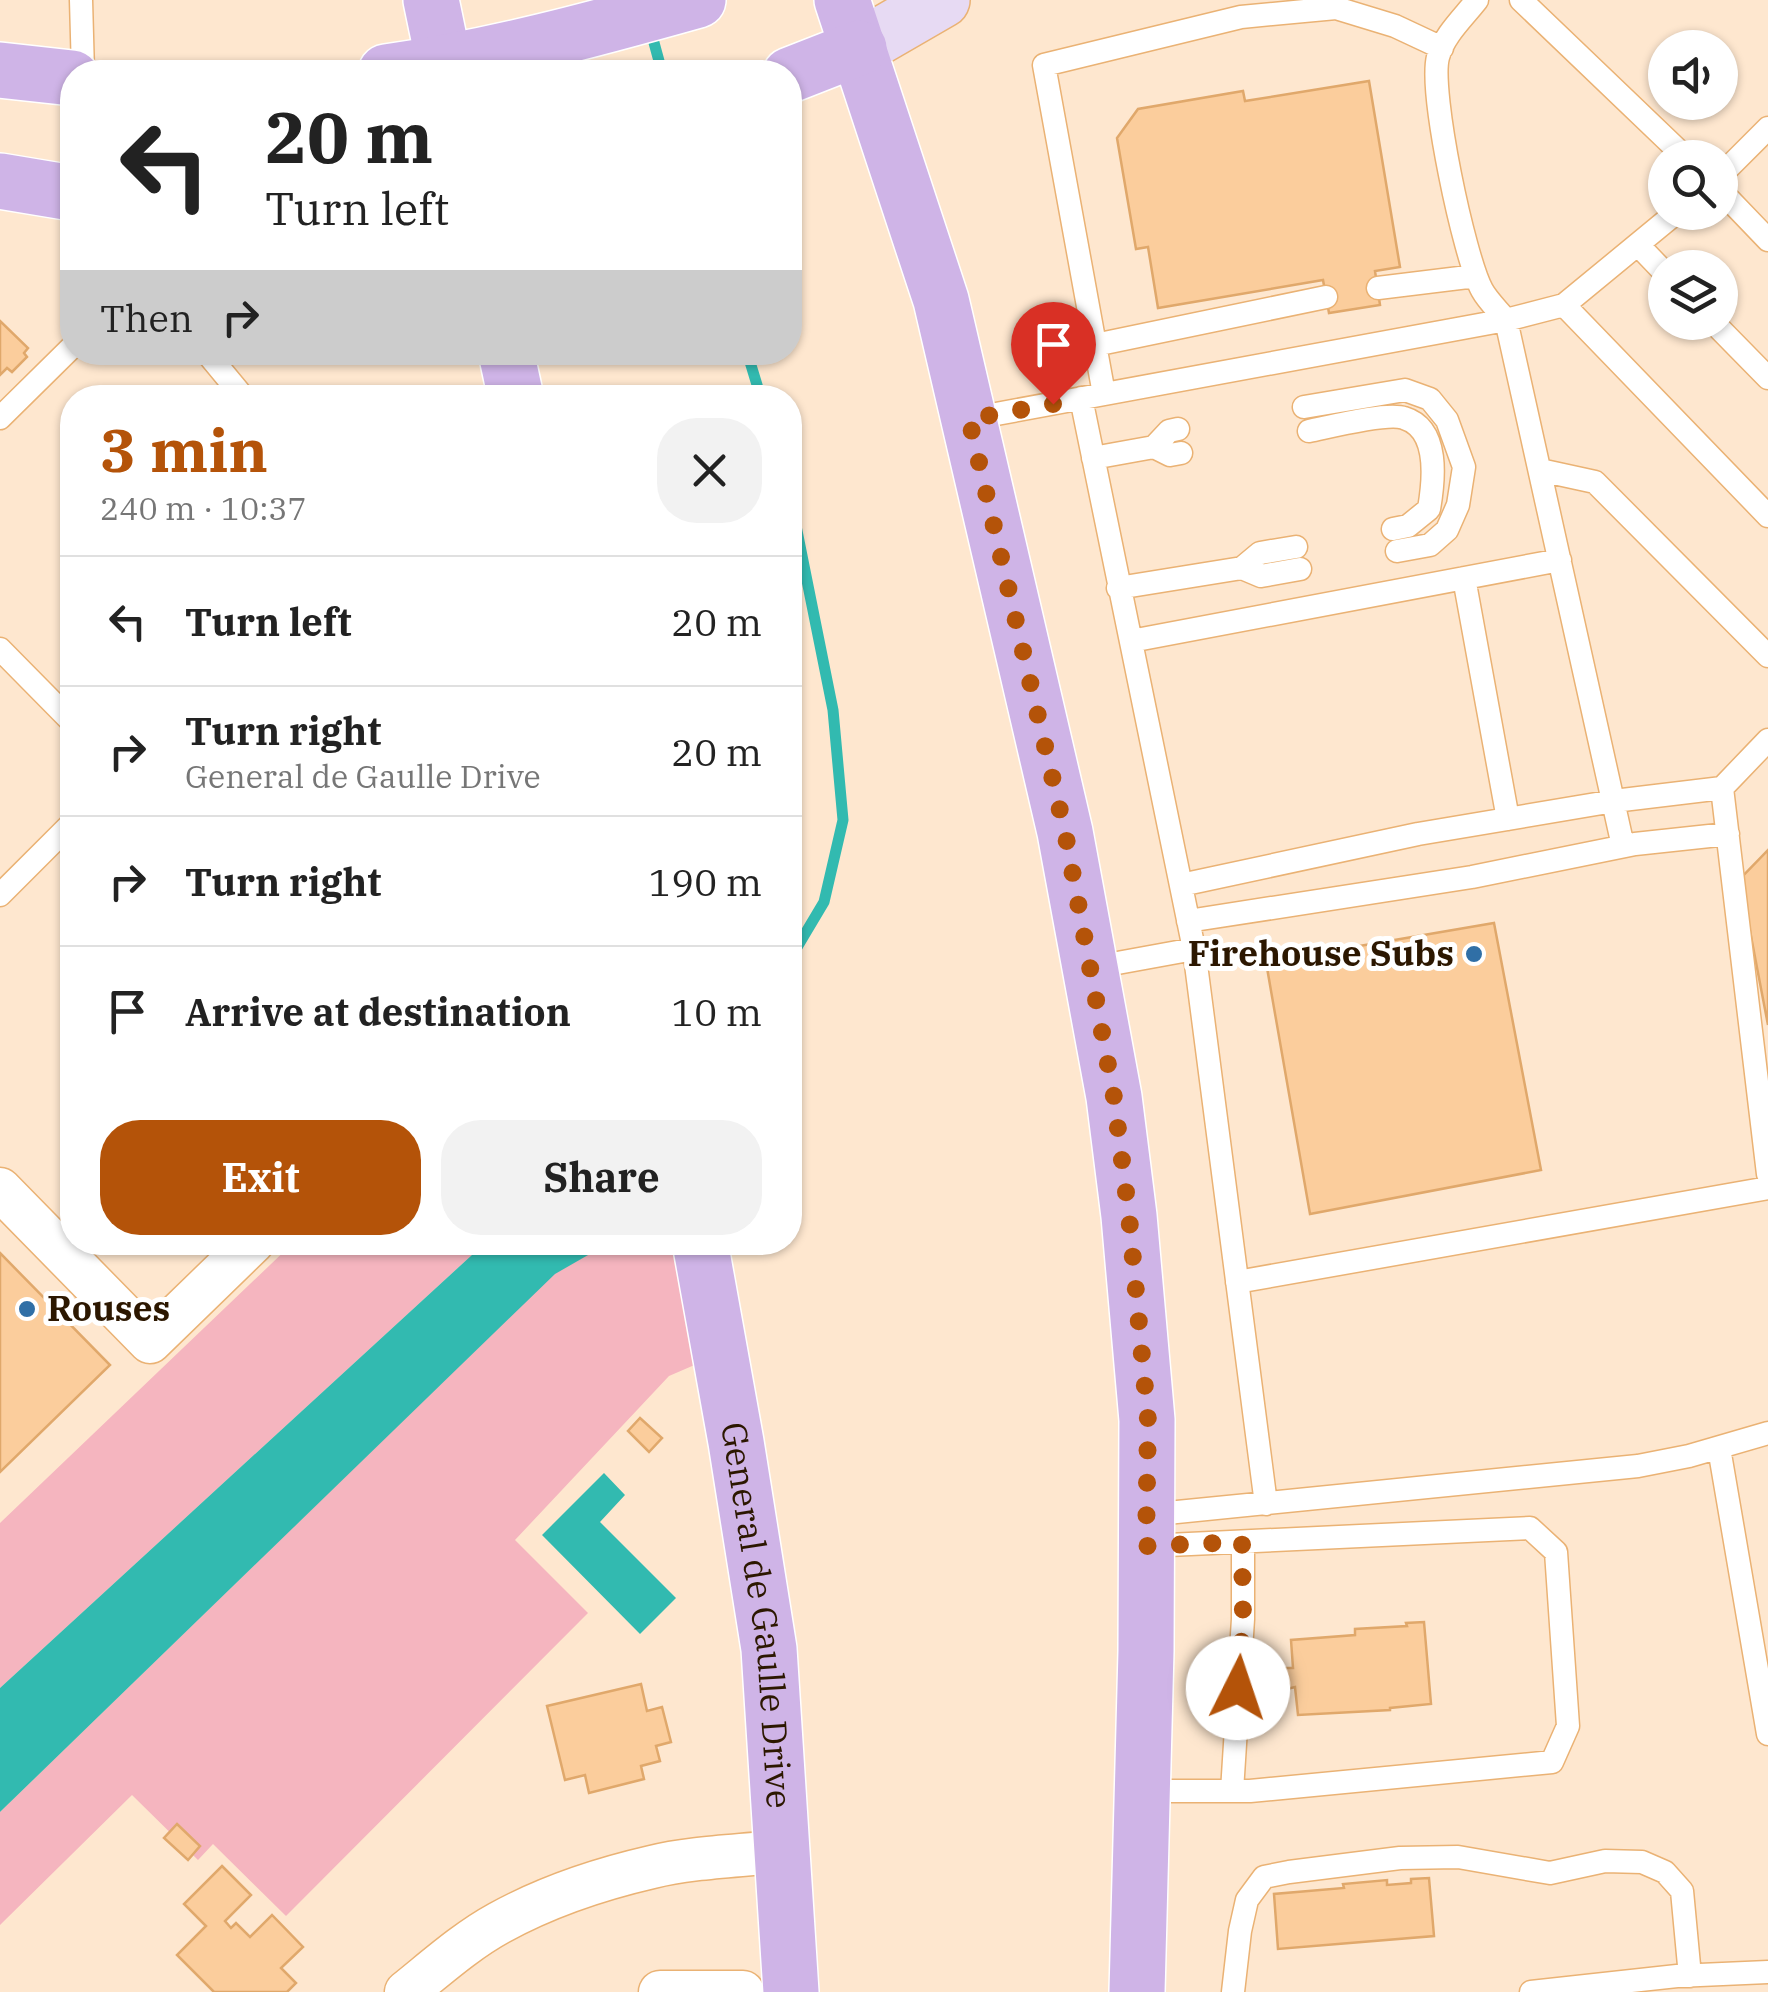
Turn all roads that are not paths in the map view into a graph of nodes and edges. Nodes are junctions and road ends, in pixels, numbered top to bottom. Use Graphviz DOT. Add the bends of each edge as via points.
graph roads {
  1 [pos="81,0"];
  2 [pos="431,0"];
  3 [pos="698,0"];
  4 [pos="942,0"];
  5 [pos="1477,0"];
  6 [pos="1521,0"];
  7 [pos="851,24"];
  8 [pos="1442,48"];
  9 [pos="443,60"];
  10 [pos="476,60"];
  11 [pos="802,66"];
  12 [pos="37,76"];
  13 [pos="1768,128"];
  14 [pos="1667,140"];
  15 [pos="1738,158"];
  16 [pos="0,182"];
  17 [pos="60,191"];
  18 [pos="1738,209"];
  19 [pos="1656,230"];
  20 [pos="1768,240"];
  21 [pos="1638,245"];
  22 [pos="1648,255"];
  23 [pos="1476,276"];
  24 [pos="1378,288"];
  25 [pos="1326,296"];
  26 [pos="1564,305"];
  27 [pos="1506,320"];
  28 [pos="1731,340"];
  29 [pos="1096,345"];
  30 [pos="60,359"];
  31 [pos="217,365"];
  32 [pos="1768,378"];
  33 [pos="233,385"];
  34 [pos="1104,394"];
  35 [pos="1081,398"];
  36 [pos="1304,406"];
  37 [pos="0,418"];
  38 [pos="969,419"];
  39 [pos="1178,429"];
  40 [pos="1310,431"];
  41 [pos="1154,447"];
  42 [pos="1181,453"];
  43 [pos="1093,458"];
  44 [pos="1540,470"];
  45 [pos="1768,516"];
  46 [pos="1298,558"];
  47 [pos="1560,560"];
  48 [pos="1464,578"];
  49 [pos="1118,588"];
  50 [pos="1130,641"];
  51 [pos="0,649"];
  52 [pos="1768,656"];
  53 [pos="60,710"];
  54 [pos="1768,740"];
  55 [pos="1722,788"];
  56 [pos="1614,801"];
  57 [pos="1508,819"];
  58 [pos="1728,834"];
  59 [pos="60,836"];
  60 [pos="1622,846"];
  61 [pos="1181,884"];
  62 [pos="0,895"];
  63 [pos="1188,921"];
  64 [pos="1194,949"];
  65 [pos="1090,968"];
  66 [pos="1768,1174"];
  67 [pos="1768,1188"];
  68 [pos="0,1189"];
  69 [pos="60,1250"];
  70 [pos="65,1255"];
  71 [pos="240,1255"];
  72 [pos="702,1255"];
  73 [pos="1237,1282"];
  74 [pos="1768,1433"];
  75 [pos="1719,1448"];
  76 [pos="1367,1494"];
  77 [pos="1266,1504"];
  78 [pos="1147,1530"];
  79 [pos="1370,1536"];
  80 [pos="1242,1542"];
  81 [pos="1768,1734"];
  82 [pos="1142,1791"];
  83 [pos="1232,1791"];
  84 [pos="783,1851"];
  85 [pos="1768,1972"];
  86 [pos="1690,1976"];
  87 [pos="406,1992"];
  88 [pos="660,1992"];
  89 [pos="743,1992"];
  90 [pos="791,1992"];
  91 [pos="1138,1992"];
  92 [pos="1233,1992"];
  93 [pos="1530,1992"];
  1 -- 12 [label="lane"];
  2 -- 9 [label="main road"];
  3 -- 10 [label="main road"];
  4 -- 7 [label="street"];
  5 -- 8 [label="lane"];
  6 -- 14 [label="lane"];
  7 -- 11 [label="main road"];
  7 -- 38 [label="main road" via="941,300"];
  8 -- 23 [label="lane" via="1436,78 1448,166"];
  8 -- 29 [label="lane" via="1336,8 1241,17 1044,65"];
  13 -- 15 [label="lane"];
  16 -- 17 [label="main road"];
  18 -- 20 [label="lane"];
  19 -- 21 [label="lane"];
  21 -- 22 [label="lane"];
  21 -- 26 [label="lane"];
  23 -- 24 [label="lane"];
  23 -- 27 [label="lane"];
  25 -- 29 [label="lane"];
  26 -- 27 [label="lane"];
  26 -- 45 [label="lane"];
  27 -- 34 [label="lane"];
  27 -- 44 [label="lane"];
  28 -- 32 [label="lane"];
  29 -- 34 [label="lane"];
  30 -- 37 [label="lane"];
  31 -- 33 [label="lane"];
  34 -- 35 [label="lane"];
  35 -- 38 [label="lane"];
  35 -- 43 [label="lane"];
  36 -- 40 [label="lane" via="1405,390 1430,398 1447,420 1464,467 1447,530 1430,545 1395,540 1430,509 1432,455 1423,432 1403,418"];
  38 -- 65 [label="main road"];
  39 -- 41 [label="lane"];
  41 -- 42 [label="lane" via="1170,456"];
  41 -- 43 [label="lane"];
  43 -- 49 [label="lane"];
  44 -- 47 [label="lane"];
  44 -- 52 [label="lane" via="1594,482"];
  46 -- 49 [label="lane" via="1260,553 1242,568"];
  47 -- 48 [label="lane"];
  47 -- 56 [label="lane"];
  48 -- 50 [label="lane"];
  48 -- 57 [label="lane"];
  49 -- 50 [label="lane"];
  50 -- 61 [label="lane"];
  51 -- 53 [label="lane"];
  54 -- 55 [label="lane"];
  55 -- 56 [label="lane"];
  55 -- 58 [label="lane"];
  56 -- 57 [label="lane"];
  56 -- 60 [label="lane"];
  57 -- 61 [label="lane"];
  58 -- 60 [label="lane"];
  58 -- 66 [label="lane"];
  59 -- 62 [label="lane"];
  60 -- 63 [label="lane" via="1472,877"];
  61 -- 63 [label="lane"];
  63 -- 64 [label="lane"];
  64 -- 65 [label="lane"];
  64 -- 73 [label="lane"];
  65 -- 78 [label="main road" via="1129,1216 1148,1420"];
  67 -- 73 [label="lane"];
  68 -- 69 [label="street"];
  70 -- 71 [label="street" via="150,1342"];
  72 -- 84 [label="main road, General de Gaulle Drive" via="769,1650"];
  73 -- 77 [label="lane"];
  74 -- 75 [label="lane"];
  75 -- 76 [label="lane" via="1638,1466"];
  75 -- 81 [label="lane"];
  76 -- 77 [label="lane"];
  76 -- 79 [label="lane"];
  77 -- 78 [label="lane"];
  78 -- 80 [label="lane"];
  78 -- 82 [label="main road"];
  79 -- 80 [label="lane"];
  79 -- 83 [label="lane" via="1530,1528 1556,1552 1568,1726 1552,1762"];
  80 -- 83 [label="lane"];
  82 -- 83 [label="lane"];
  82 -- 91 [label="main road"];
  84 -- 87 [label="street" via="656,1866 544,1902 499,1923"];
  84 -- 90 [label="main road, General de Gaulle Drive"];
  85 -- 86 [label="lane"];
  86 -- 92 [label="lane" via="1682,1891 1666,1872 1642,1862 1604,1861 1550,1873 1458,1857 1400,1858 1264,1877 1247,1900"];
  86 -- 93 [label="lane"];
  88 -- 89 [label="street"];
}
